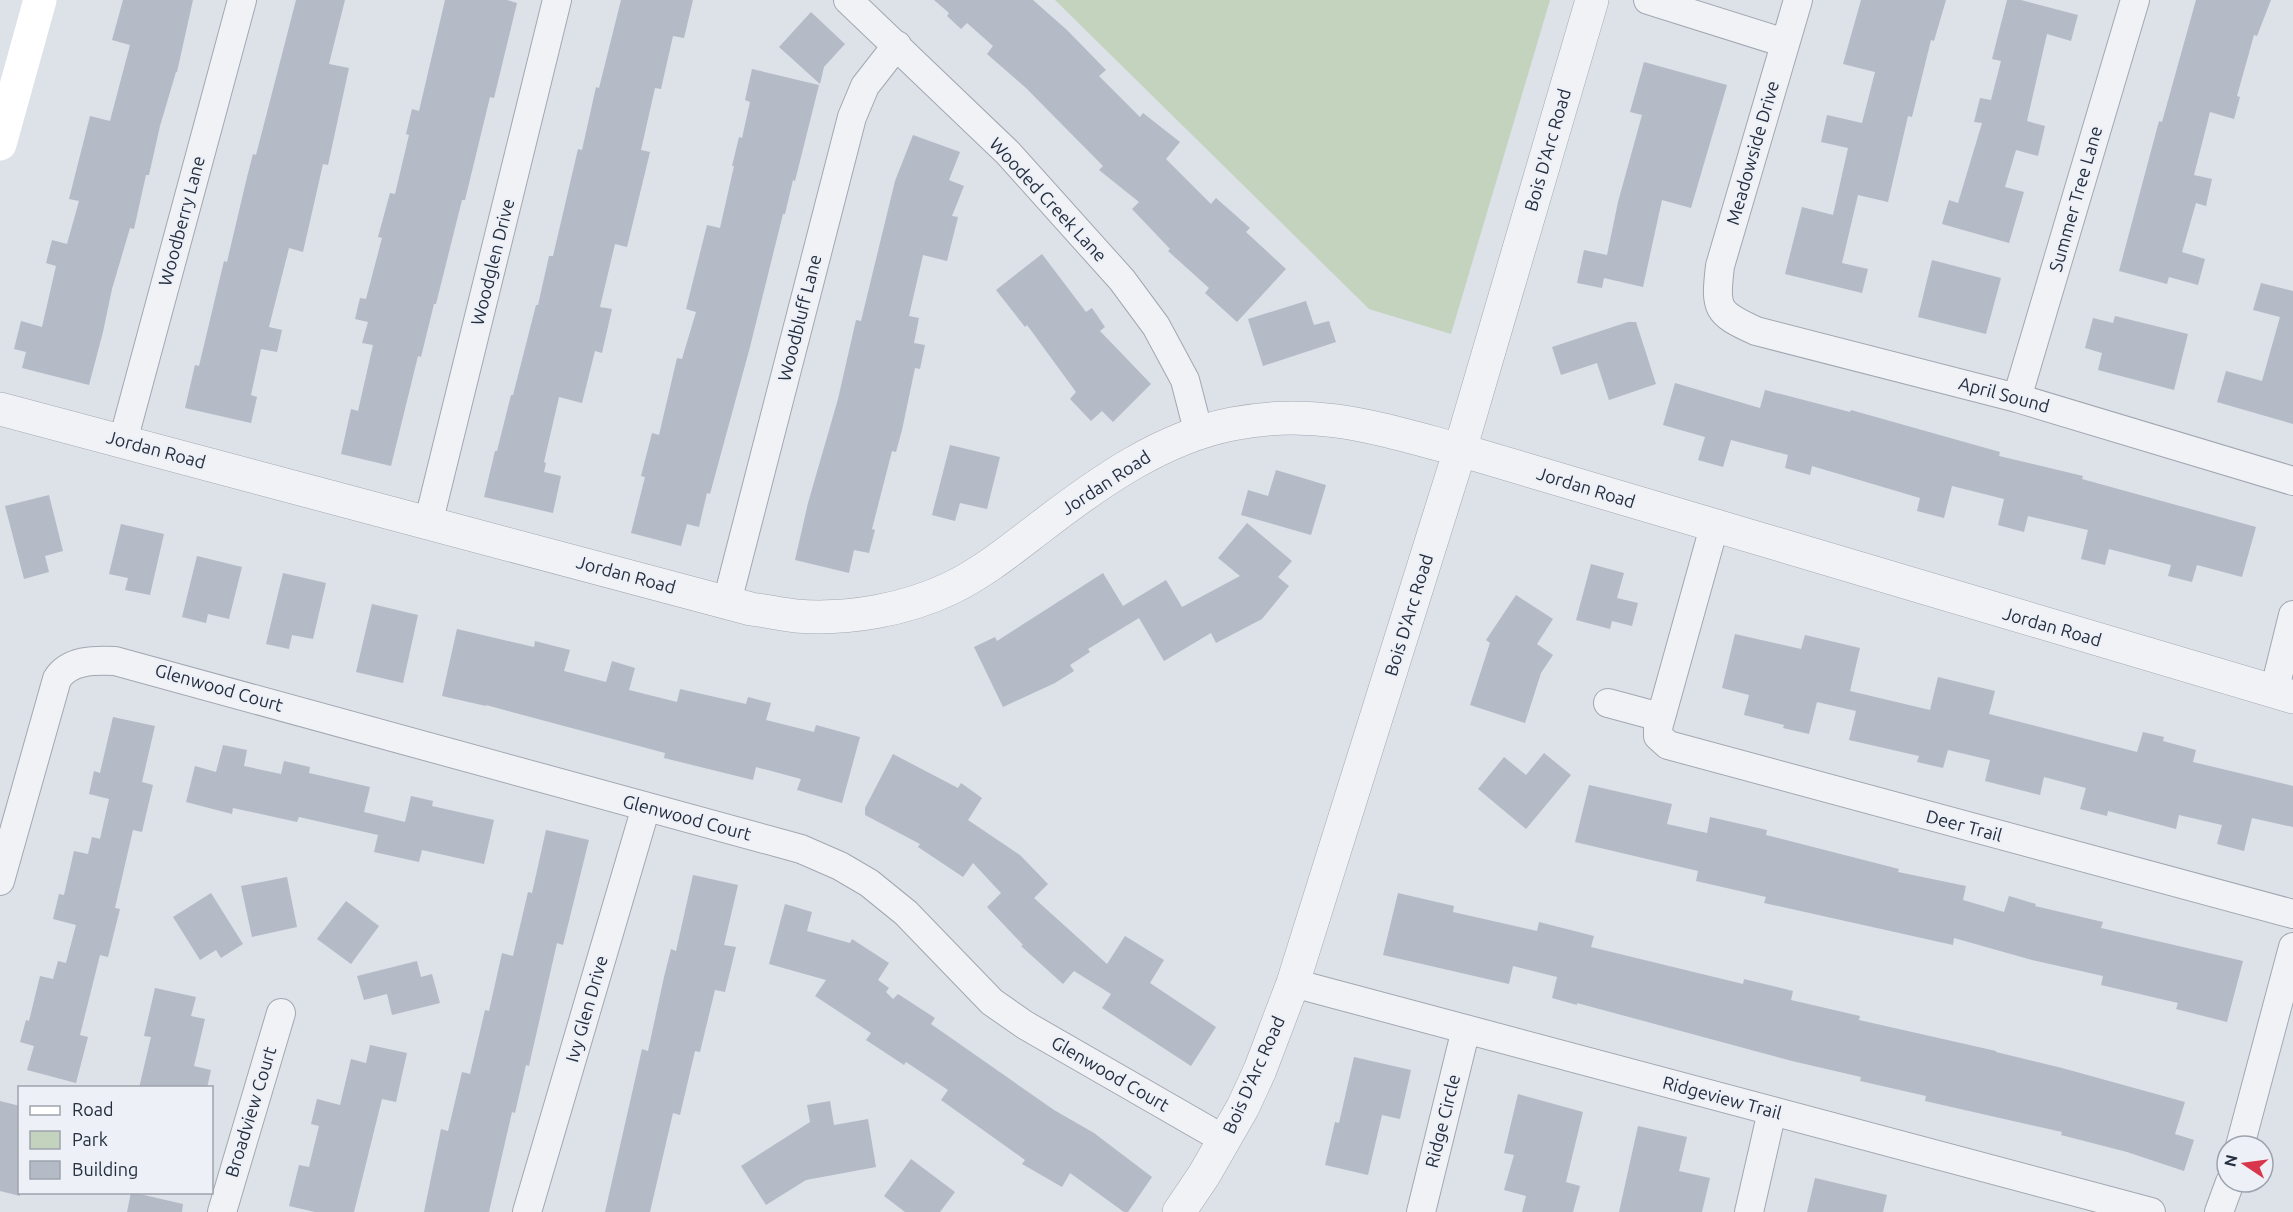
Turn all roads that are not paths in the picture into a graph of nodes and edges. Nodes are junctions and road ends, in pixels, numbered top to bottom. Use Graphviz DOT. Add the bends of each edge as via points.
graph roads {
  1 [pos="40,0"];
  2 [pos="242,0"];
  3 [pos="557,0"];
  4 [pos="848,0"];
  5 [pos="1592,0"];
  6 [pos="1648,0"];
  7 [pos="1798,0"];
  8 [pos="2134,0"];
  9 [pos="1785,43"];
  10 [pos="897,45"];
  11 [pos="0,144"];
  12 [pos="1719,307"];
  13 [pos="2017,398"];
  14 [pos="0,409"];
  15 [pos="1199,434"];
  16 [pos="123,441"];
  17 [pos="1460,450"];
  18 [pos="2293,481"];
  19 [pos="428,524"];
  20 [pos="1714,527"];
  21 [pos="727,602"];
  22 [pos="2293,615"];
  23 [pos="2284,695"];
  24 [pos="1608,703"];
  25 [pos="1660,717"];
  26 [pos="646,807"];
  27 [pos="0,881"];
  28 [pos="2293,914"];
  29 [pos="2293,947"];
  30 [pos="1293,983"];
  31 [pos="281,1012"];
  32 [pos="1466,1029"];
  33 [pos="1772,1111"];
  34 [pos="2243,1134"];
  35 [pos="1225,1140"];
  36 [pos="2226,1194"];
  37 [pos="222,1212"];
  38 [pos="527,1212"];
  39 [pos="1179,1212"];
  40 [pos="1420,1212"];
  41 [pos="1749,1212"];
  42 [pos="2151,1212"];
  43 [pos="2219,1212"];
  1 -- 11 [label="main road"];
  2 -- 16 [label="street, Woodberry Lane"];
  3 -- 19 [label="street, Woodglen Drive"];
  4 -- 10 [label="street, Wooded Creek Lane"];
  5 -- 17 [label="street, Bois D'Arc Road"];
  6 -- 9 [label="street"];
  7 -- 9 [label="street, Meadowside Drive"];
  8 -- 13 [label="street, Summer Tree Lane"];
  9 -- 12 [label="street, Meadowside Drive" via="1720,266"];
  10 -- 15 [label="street, Wooded Creek Lane" via="1008,153 1122,280 1156,326 1185,380"];
  10 -- 21 [label="street, Woodbluff Lane" via="865,86 852,117"];
  12 -- 13 [label="street, April Sound" via="1732,320 1756,331"];
  13 -- 18 [label="street, April Sound"];
  14 -- 16 [label="street, Jordan Road"];
  15 -- 17 [label="street, Jordan Road" via="1257,420 1332,419"];
  15 -- 21 [label="street, Jordan Road" via="1145,456 1080,497 995,561 952,587 910,604 855,615 797,616"];
  16 -- 19 [label="street, Jordan Road"];
  17 -- 20 [label="street, Jordan Road"];
  17 -- 30 [label="street, Bois D'Arc Road"];
  19 -- 21 [label="street, Jordan Road"];
  20 -- 23 [label="street, Jordan Road"];
  20 -- 25 [label="street, Deer Trail"];
  22 -- 23 [label="street"];
  24 -- 25 [label="street"];
  25 -- 28 [label="street, Deer Trail" via="1658,736 1675,748"];
  26 -- 27 [label="street, Glenwood Court" via="145,668 92,660 63,670 57,679"];
  26 -- 35 [label="street, Glenwood Court" via="801,849 840,866 906,913 992,1002"];
  26 -- 38 [label="street, Ivy Glen Drive"];
  29 -- 34 [label="street"];
  30 -- 32 [label="street, Ridgeview Trail"];
  30 -- 35 [label="street, Bois D'Arc Road" via="1260,1070"];
  31 -- 37 [label="street, Broadview Court"];
  32 -- 33 [label="street, Ridgeview Trail"];
  32 -- 40 [label="street, Ridge Circle"];
  33 -- 41 [label="street"];
  33 -- 42 [label="street, Ridgeview Trail"];
  35 -- 39 [label="street, Bois D'Arc Road"];
  36 -- 43 [label="street"];
}
